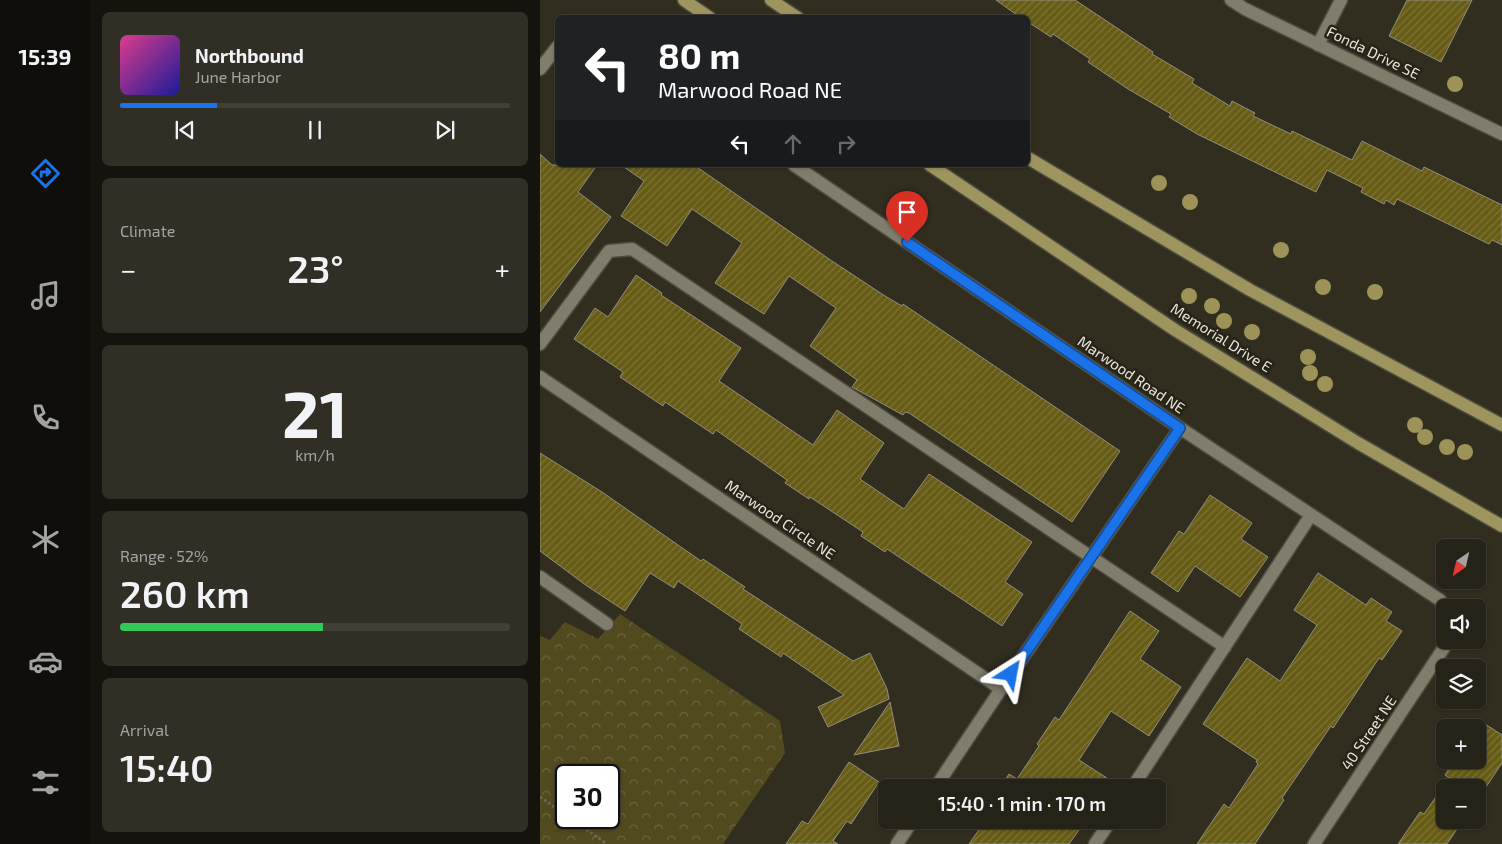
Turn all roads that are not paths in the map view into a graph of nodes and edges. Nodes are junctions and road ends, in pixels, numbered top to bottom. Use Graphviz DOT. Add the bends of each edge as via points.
graph roads {
  1 [pos="684,0"];
  2 [pos="770,0"];
  3 [pos="1231,0"];
  4 [pos="1341,0"];
  5 [pos="706,15"];
  6 [pos="793,15"];
  7 [pos="1318,45"];
  8 [pos="555,50"];
  9 [pos="540,69"];
  10 [pos="1502,134"];
  11 [pos="1030,159"];
  12 [pos="797,167"];
  13 [pos="933,167"];
  14 [pos="540,344"];
  15 [pos="540,377"];
  16 [pos="1502,425"];
  17 [pos="1180,428"];
  18 [pos="1311,515"];
  19 [pos="1502,526"];
  20 [pos="1091,556"];
  21 [pos="540,577"];
  22 [pos="1438,599"];
  23 [pos="607,624"];
  24 [pos="1225,647"];
  25 [pos="1443,649"];
  26 [pos="1001,689"];
  27 [pos="941,779"];
  28 [pos="1138,779"];
  29 [pos="908,829"];
  30 [pos="1105,829"];
  31 [pos="897,844"];
  32 [pos="1095,844"];
  33 [pos="1314,844"];
  1 -- 5 [label="main road"];
  2 -- 6 [label="main road"];
  3 -- 7 [label="street, Fonda Drive SE"];
  4 -- 7 [label="street"];
  7 -- 10 [label="street, Fonda Drive SE"];
  8 -- 9 [label="street"];
  11 -- 16 [label="main road" via="1250,290"];
  12 -- 17 [label="street, Marwood Road NE"];
  13 -- 19 [label="main road, Memorial Drive E" via="1184,335 1358,443"];
  14 -- 20 [label="street" via="609,251 632,249"];
  15 -- 26 [label="street, Marwood Circle NE"];
  17 -- 18 [label="street, Marwood Road NE"];
  17 -- 20 [label="street"];
  18 -- 22 [label="street, Marwood Road NE"];
  18 -- 24 [label="street"];
  20 -- 24 [label="street"];
  20 -- 26 [label="street"];
  21 -- 23 [label="street"];
  24 -- 28 [label="street"];
  25 -- 33 [label="street, 40 Street NE"];
  26 -- 27 [label="street"];
  29 -- 31 [label="street"];
  30 -- 32 [label="street"];
}
